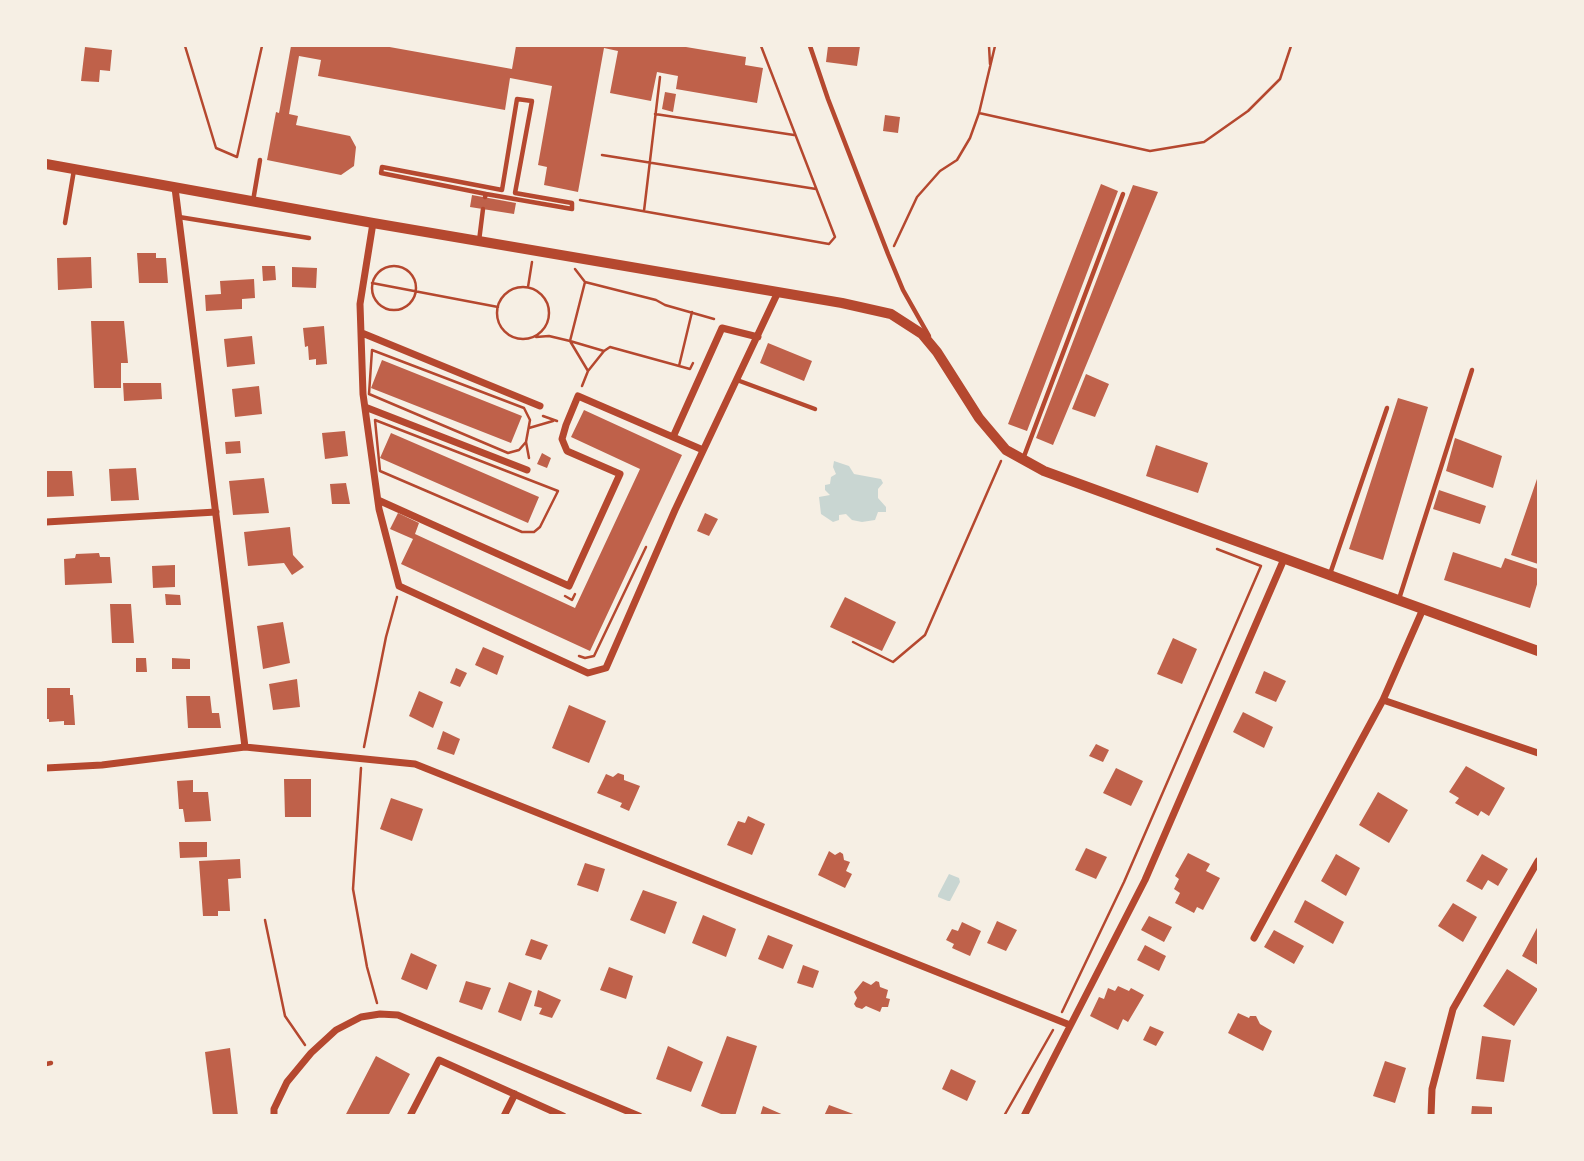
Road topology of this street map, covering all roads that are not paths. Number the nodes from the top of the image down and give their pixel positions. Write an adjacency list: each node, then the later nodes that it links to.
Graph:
1 (810, 46): 18 (lane)
2 (260, 160): 8 (lane)
3 (46, 164): 4 (street)
4 (74, 169): 5 (street); 11 (lane)
5 (174, 188): 8 (street); 10 (street)
6 (1124, 194): 27 (lane)
7 (486, 196): 7 (lane)
8 (253, 201): 12 (street)
9 (484, 209): 14 (lane)
10 (178, 217): 13 (lane); 30 (street)
11 (65, 223)
12 (373, 223): 14 (street); 16 (street)
13 (309, 238)
14 (479, 242): 15 (street)
15 (778, 292): 17 (street); 18 (street)
16 (362, 333): 21 (street); 22 (street)
17 (758, 337): 20 (street); 25 (street)
18 (937, 352): 27 (street)
19 (1472, 370): 34 (lane)
20 (737, 380): 24 (lane); 26 (street)
21 (540, 406)
22 (365, 407): 28 (street); 29 (street)
23 (1387, 408): 33 (lane)
24 (815, 410)
25 (673, 437): 26 (street); 29 (street)
26 (703, 450): 29 (street)
27 (1023, 460): 32 (street)
28 (527, 470)
29 (377, 500)
30 (216, 512): 31 (street); 38 (street)
31 (46, 522)
32 (1284, 559): 33 (street); 43 (street)
33 (1330, 575): 34 (street)
34 (1399, 600): 35 (street)
35 (1423, 609): 36 (street); 37 (street)
36 (1538, 651)
37 (1383, 700): 39 (street); 42 (street)
38 (245, 747): 40 (street); 43 (street)
39 (1538, 753)
40 (46, 768)
41 (1538, 861): 51 (street)
42 (1254, 938)
43 (1070, 1025): 50 (street)
44 (515, 1094): 46 (street); 47 (street); 48 (street)
45 (274, 1115): 49 (street)
46 (410, 1115)
47 (504, 1115)
48 (563, 1115)
49 (639, 1115)
50 (1024, 1115)
51 (1431, 1115)

